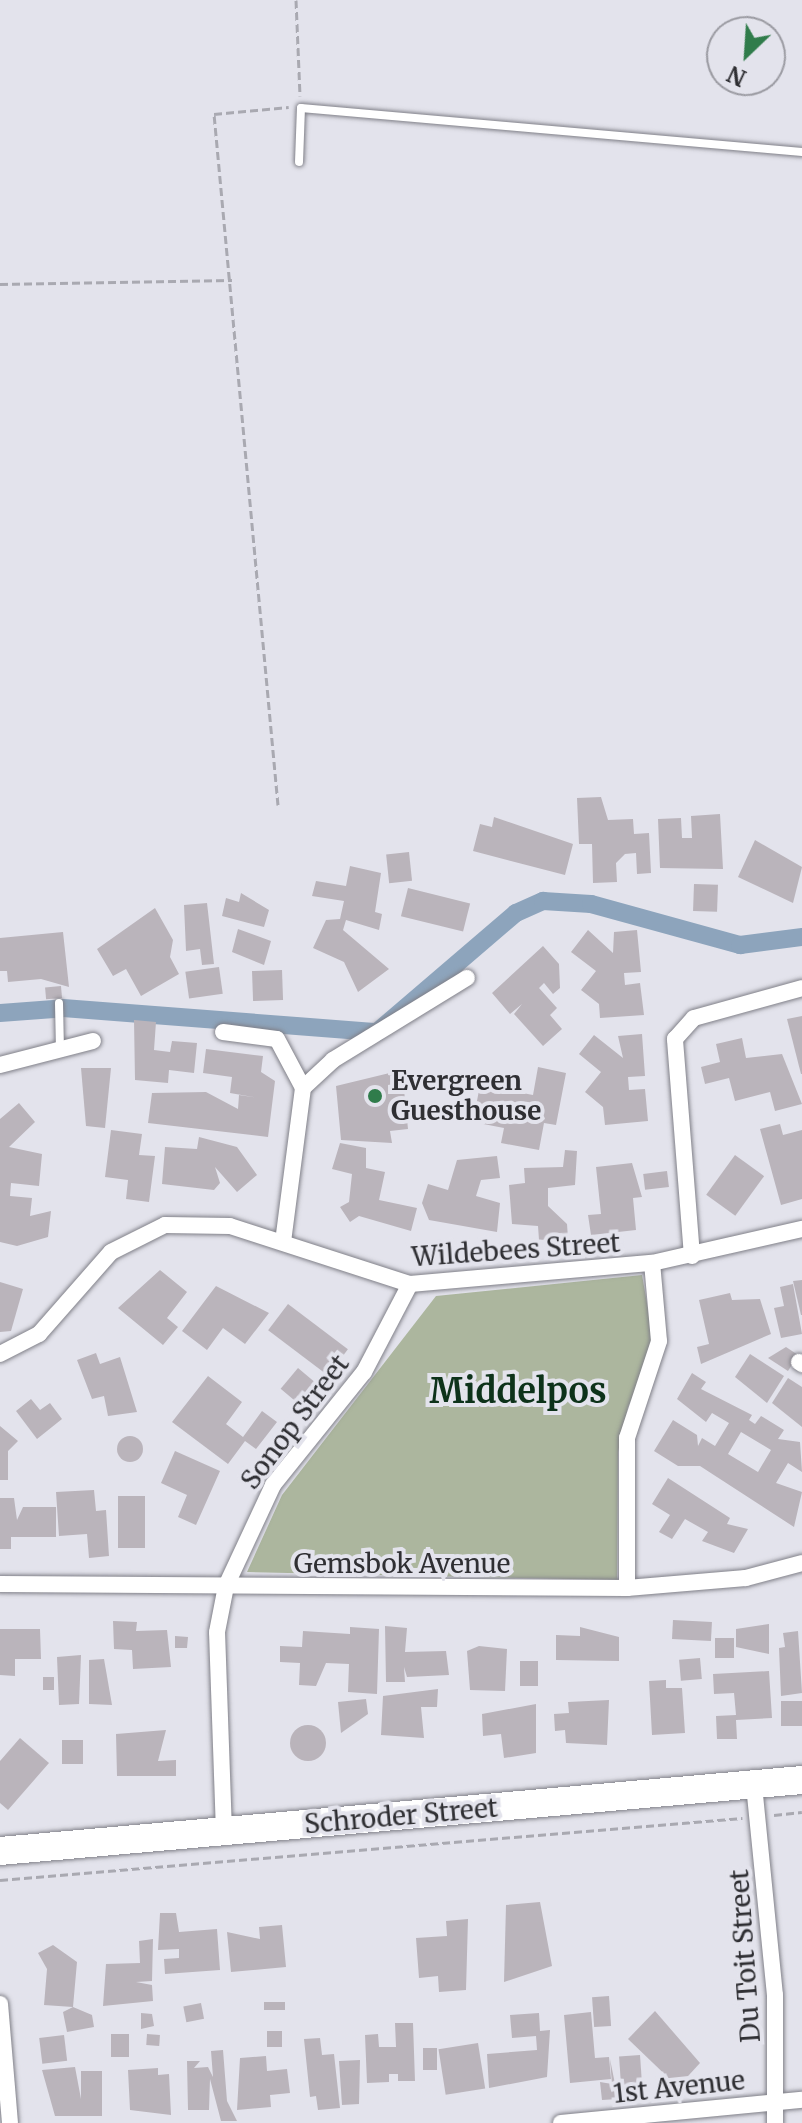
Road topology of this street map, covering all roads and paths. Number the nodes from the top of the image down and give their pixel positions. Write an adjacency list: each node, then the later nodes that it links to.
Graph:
1 (296, 0): 2 (path)
2 (301, 108): 3 (lane); 4 (lane); 5 (path)
3 (802, 152)
4 (299, 162)
5 (234, 280): 6 (path); 7 (path)
6 (0, 284)
7 (278, 805)
8 (467, 978): 15 (street)
9 (802, 988): 18 (street)
10 (59, 1003): 13 (lane)
11 (223, 1032): 15 (street)
12 (93, 1041): 13 (street)
13 (60, 1052): 14 (street)
14 (0, 1065)
15 (303, 1088): 17 (street)
16 (802, 1229): 18 (street, Wildebees Street)
17 (283, 1242): 20 (street, Wildebees Street); 21 (street, Wildebees Street)
18 (692, 1256): 19 (street, Wildebees Street)
19 (652, 1263): 20 (street, Wildebees Street); 25 (street)
20 (410, 1284): 24 (street, Sonop Street)
21 (0, 1354)
22 (802, 1563): 25 (street, Gemsbok Avenue)
23 (0, 1584): 24 (street, Gemsbok Avenue)
24 (226, 1586): 25 (street, Gemsbok Avenue); 30 (street, Sonop Street)
25 (627, 1588)
26 (802, 1780): 27 (highway, Schroder Street)
27 (754, 1785): 29 (street, Du Toit Street); 30 (highway, Schroder Street)
28 (802, 1812): 29 (path)
29 (757, 1817): 32 (path); 35 (street, Du Toit Street)
30 (224, 1832): 31 (highway, Schroder Street)
31 (0, 1851)
32 (0, 1880)
33 (0, 2004): 36 (street)
34 (802, 2100): 35 (street, 1st Avenue)
35 (778, 2102): 37 (street, 1st Avenue); 38 (street, Du Toit Street)
36 (10, 2123)
37 (561, 2123)
38 (775, 2123)

